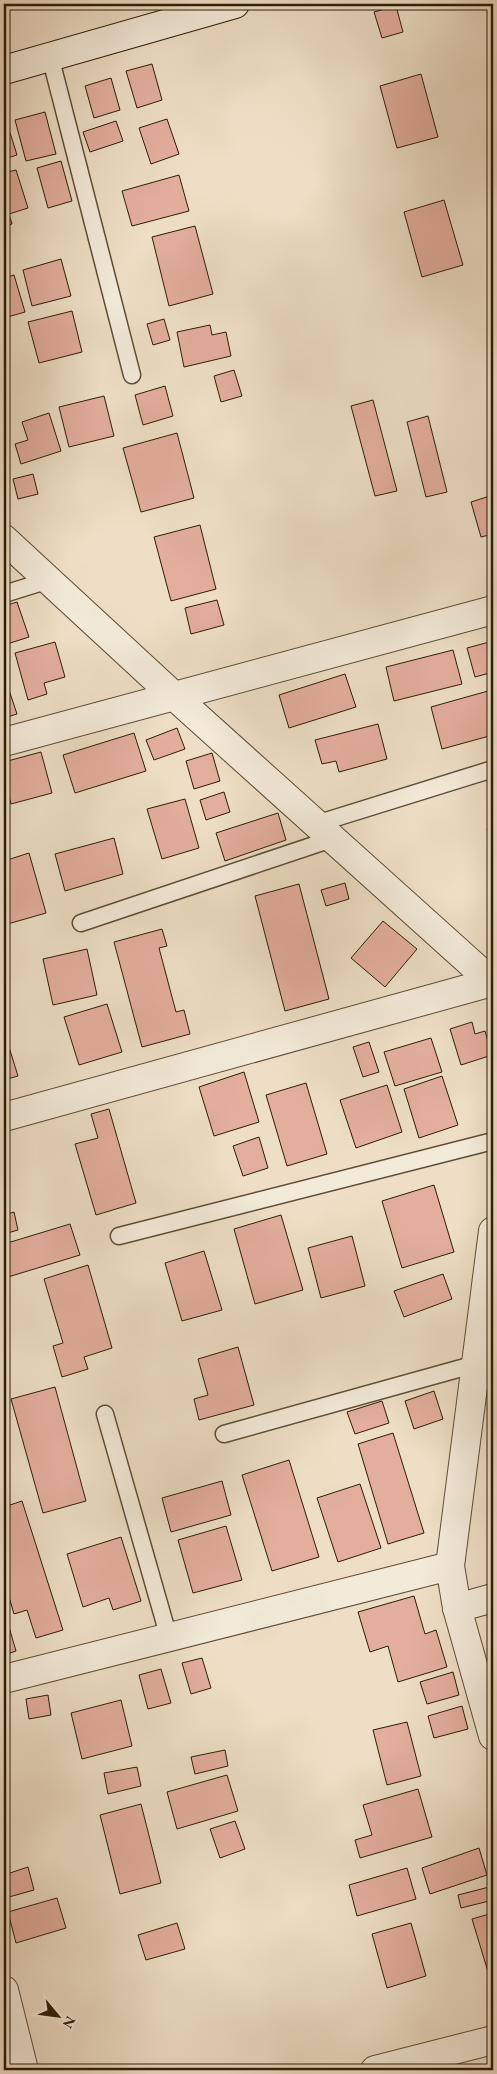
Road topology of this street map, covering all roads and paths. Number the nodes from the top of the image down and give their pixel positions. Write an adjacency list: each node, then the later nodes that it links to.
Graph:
1 (235, 4): 2 (street)
2 (50, 56): 3 (street); 4 (lane)
3 (4, 70)
4 (132, 375)
5 (4, 539): 6 (street)
6 (49, 580): 7 (lane); 9 (street)
7 (4, 594)
8 (493, 610): 9 (street)
9 (174, 696): 10 (street); 12 (street)
10 (4, 742)
11 (493, 769): 12 (lane)
12 (324, 832): 13 (lane); 14 (street)
13 (81, 923)
14 (493, 983): 15 (street)
15 (4, 1117)
16 (493, 1141): 18 (lane)
17 (493, 1231): 19 (street)
18 (119, 1236)
19 (476, 1364): 21 (lane); 22 (street)
20 (105, 1414): 25 (lane)
21 (224, 1434)
22 (450, 1566): 24 (street); 25 (street)
23 (493, 1598): 24 (street)
24 (457, 1608): 27 (street)
25 (169, 1638): 26 (street)
26 (4, 1679)
27 (493, 1736)
28 (4, 1990): 30 (street)
29 (493, 2040): 31 (street)
30 (24, 2070)
31 (375, 2070)

